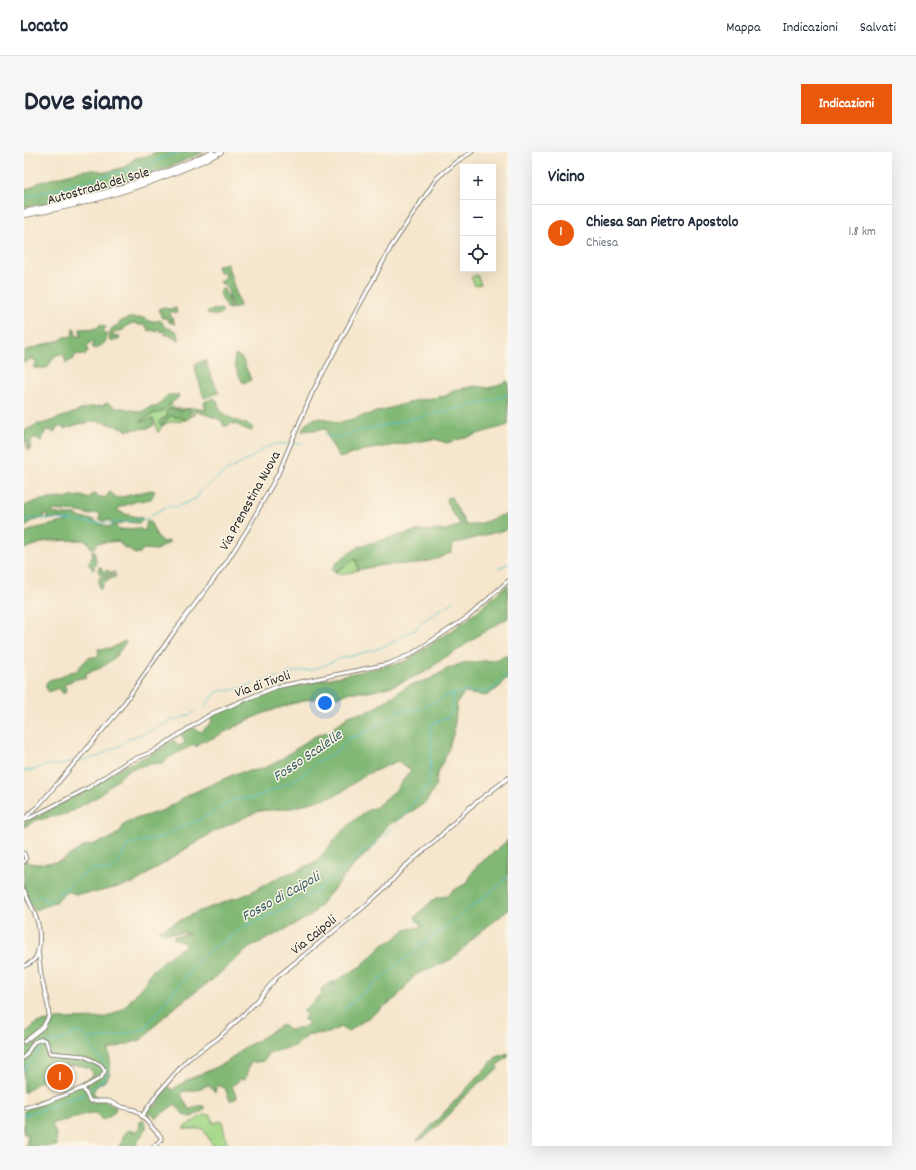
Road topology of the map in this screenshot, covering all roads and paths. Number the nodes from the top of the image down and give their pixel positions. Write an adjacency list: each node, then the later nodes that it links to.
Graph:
1 (212, 152): 4 (highway, Autostrada del Sole)
2 (221, 152): 5 (highway, Autostrada del Sole)
3 (472, 152): 8 (main road, Via Prenestina Nuova)
4 (24, 212)
5 (24, 215)
6 (508, 581): 8 (main road, Via di Tivoli)
7 (508, 778): 21 (main road, Via Caipoli)
8 (24, 820)
9 (24, 853): 10 (main road)
10 (24, 862)
11 (24, 890): 12 (main road)
12 (38, 957): 13 (main road); 14 (main road); 16 (main road)
13 (33, 961): 14 (main road); 15 (main road)
14 (38, 962): 16 (main road)
15 (24, 966)
16 (40, 969): 17 (main road)
17 (24, 1042)
18 (24, 1058): 19 (main road)
19 (84, 1089): 20 (main road); 21 (main road)
20 (24, 1108)
21 (142, 1116): 22 (main road)
22 (154, 1146)

